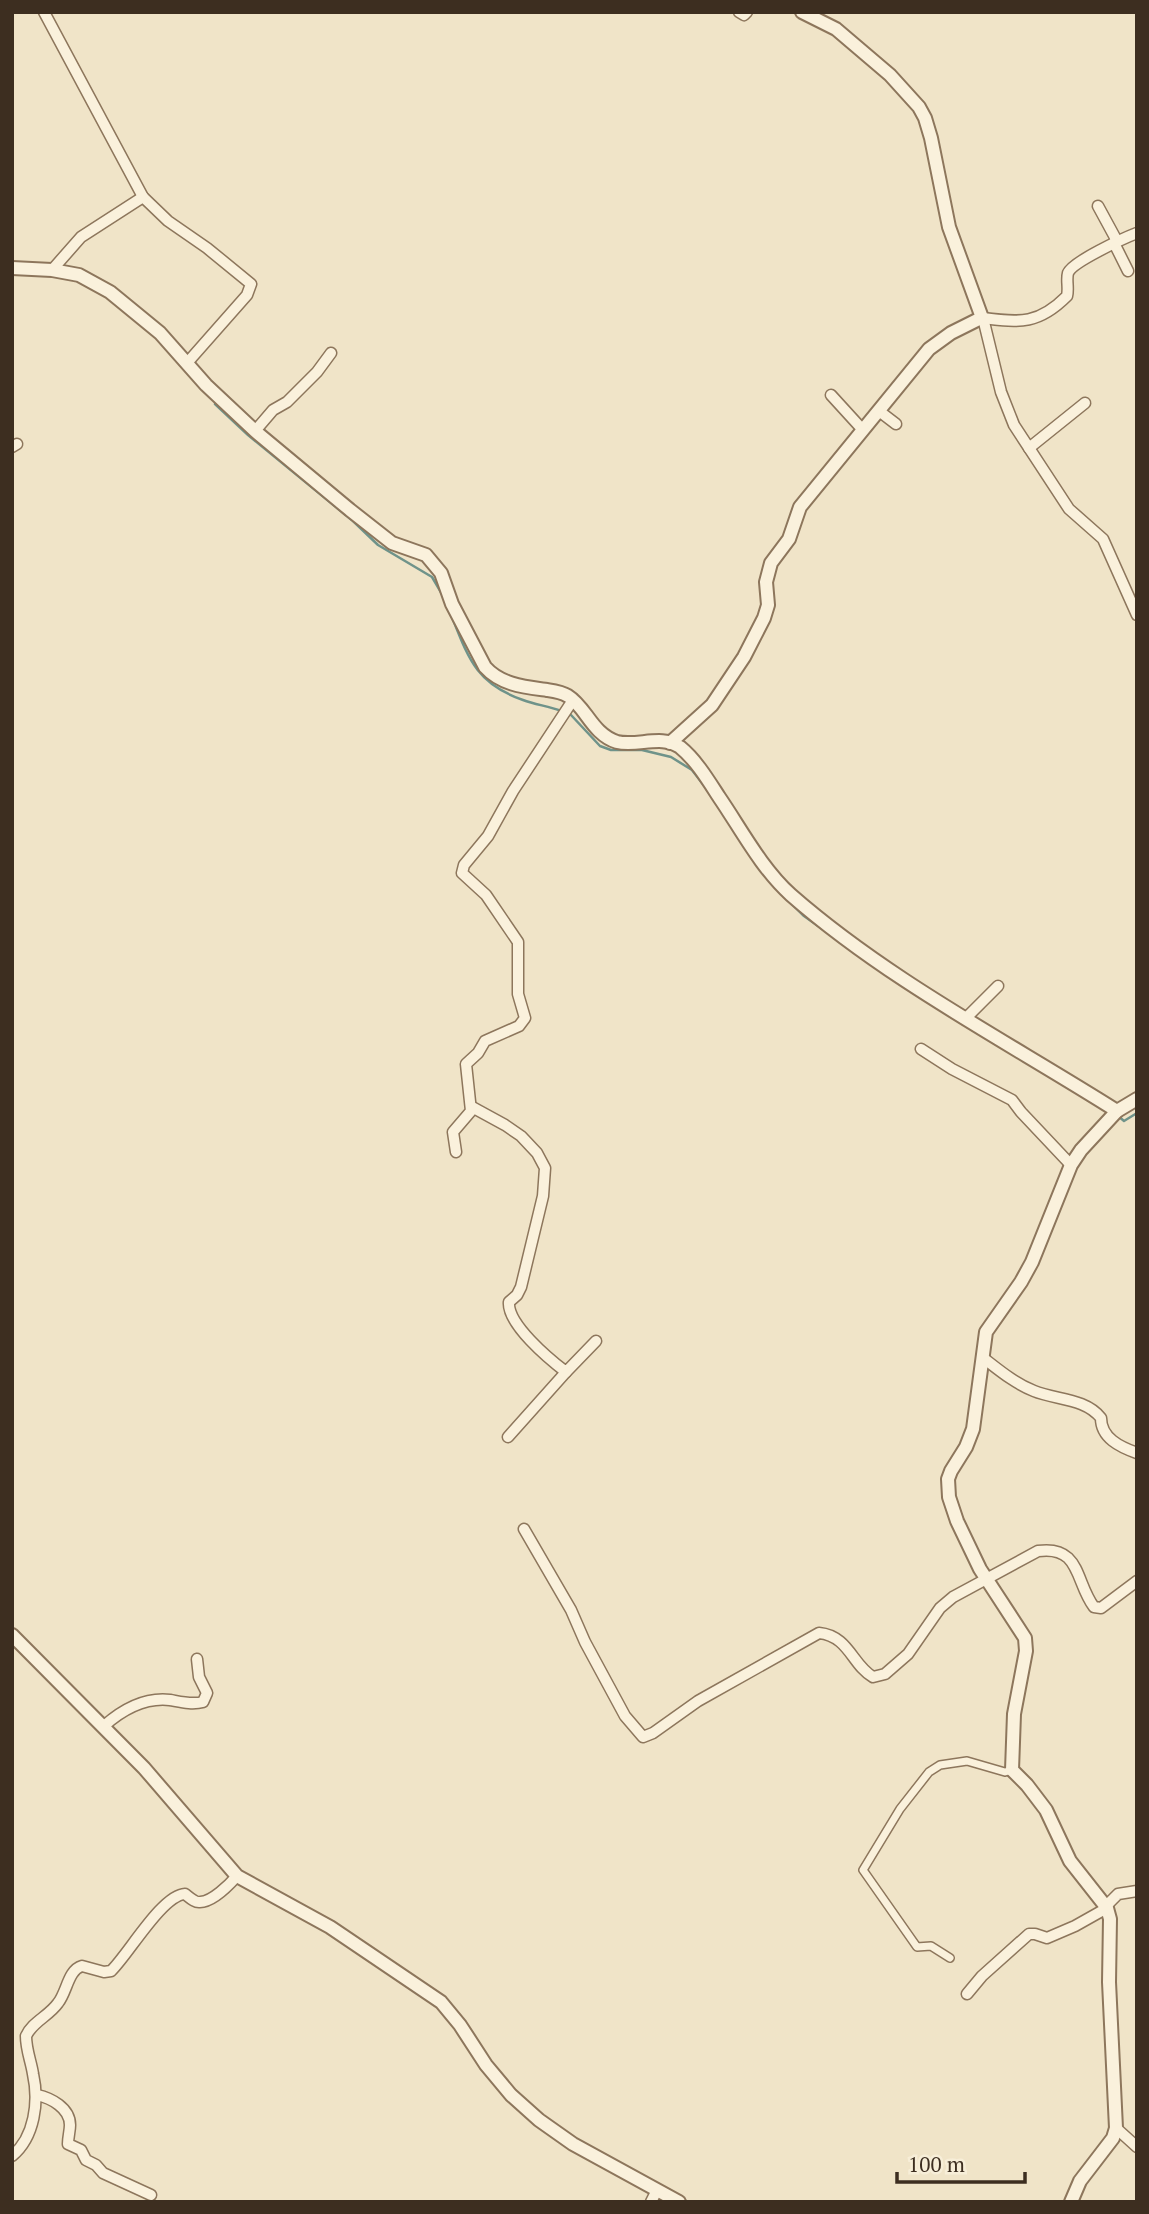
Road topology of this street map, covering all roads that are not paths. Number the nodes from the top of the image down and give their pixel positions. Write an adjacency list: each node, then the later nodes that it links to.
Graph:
1 (44, 12): 5 (street)
2 (739, 12): 3 (street)
3 (747, 12)
4 (802, 12): 12 (street)
5 (143, 197): 10 (street); 14 (street)
6 (1098, 206): 8 (street)
7 (1137, 233): 8 (street)
8 (1116, 242): 11 (street); 12 (street)
9 (12, 268): 10 (street)
10 (52, 270): 14 (street)
11 (1128, 271)
12 (982, 318): 17 (street); 21 (street)
13 (331, 353): 20 (street)
14 (187, 363): 20 (street)
15 (831, 395): 19 (street)
16 (1085, 403): 21 (street)
17 (879, 411): 18 (street); 19 (street)
18 (896, 424)
19 (862, 429): 24 (street)
20 (255, 432): 23 (street)
21 (1030, 448): 22 (street)
22 (1137, 615)
23 (572, 703): 24 (street); 29 (street)
24 (670, 743): 26 (street)
25 (998, 986): 26 (street)
26 (966, 1018): 30 (street)
27 (921, 1049): 32 (street)
28 (1137, 1099): 30 (street)
29 (472, 1107): 31 (street); 35 (street)
30 (1114, 1113): 32 (street)
31 (456, 1152)
32 (1071, 1165): 34 (street)
33 (596, 1341): 35 (street)
34 (982, 1356): 37 (street); 39 (street)
35 (566, 1372): 36 (street)
36 (508, 1437)
37 (1137, 1453)
38 (524, 1529): 39 (street)
39 (987, 1580): 40 (street); 44 (street)
40 (1137, 1581)
41 (12, 1635): 43 (street)
42 (197, 1659): 43 (street)
43 (104, 1726): 45 (street)
44 (1012, 1770): 47 (street); 48 (street)
45 (237, 1877): 50 (street); 55 (street)
46 (1137, 1891): 47 (street)
47 (1107, 1907): 49 (street); 51 (street)
48 (950, 1958)
49 (967, 1994)
50 (37, 2095): 53 (street); 54 (street)
51 (1116, 2128): 52 (street); 57 (street)
52 (1137, 2147)
53 (12, 2155)
54 (151, 2196)
55 (654, 2196): 56 (street)
56 (679, 2202)
57 (1071, 2202)

